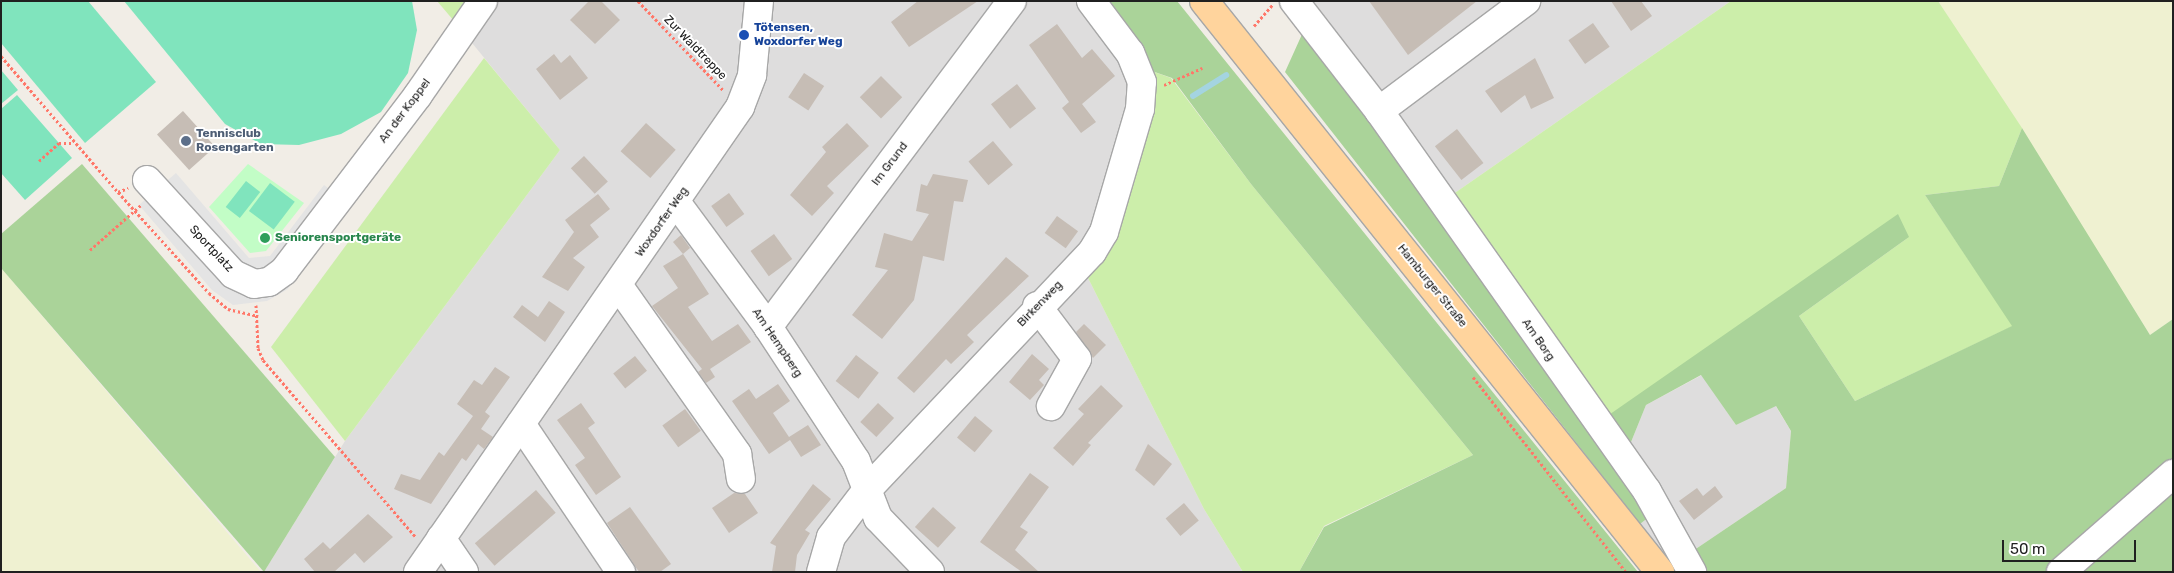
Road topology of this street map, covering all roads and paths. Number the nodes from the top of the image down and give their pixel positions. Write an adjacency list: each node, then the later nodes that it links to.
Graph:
1 (483, 1): 23 (street, An der Koppel)
2 (638, 1): 14 (path, Zur Waldtreppe)
3 (759, 1): 14 (street, Woxdorfer Weg)
4 (1012, 1): 27 (street, Im Grund)
5 (1091, 1): 13 (street, Birkenweg)
6 (1204, 1): 38 (main road, Hamburger Straße)
7 (1275, 1): 10 (path)
8 (1294, 1): 15 (street, Am Borg)
9 (1526, 1): 15 (street)
10 (1254, 26)
11 (1, 56): 16 (path)
12 (1202, 68): 13 (path)
13 (1142, 95): 25 (street, Birkenweg)
14 (740, 107): 20 (street, Woxdorfer Weg)
15 (1379, 111): 39 (street, Am Borg)
16 (73, 143): 17 (path); 19 (path)
17 (39, 161)
18 (152, 185): 19 (path); 21 (path); 23 (street, Sportplatz)
19 (118, 192): 21 (path)
20 (676, 202): 24 (street, Woxdorfer Weg); 27 (street, Am Hempberg)
21 (135, 211): 22 (path); 26 (path)
22 (90, 250)
23 (254, 284): 26 (path)
24 (618, 285): 29 (street, Woxdorfer Weg); 31 (street)
25 (1037, 306): 28 (street); 32 (street, Birkenweg)
26 (258, 316): 33 (path)
27 (768, 327): 32 (street, Am Hempberg)
28 (1051, 406)
29 (521, 424): 33 (street, Woxdorfer Weg); 35 (street)
30 (2173, 474): 40 (street)
31 (741, 479)
32 (866, 491): 36 (street, Birkenweg); 37 (street, Am Hempberg)
33 (430, 554): 34 (street)
34 (464, 572)
35 (621, 572)
36 (821, 572)
37 (930, 572)
38 (1660, 572)
39 (1692, 572)
40 (2061, 572)

